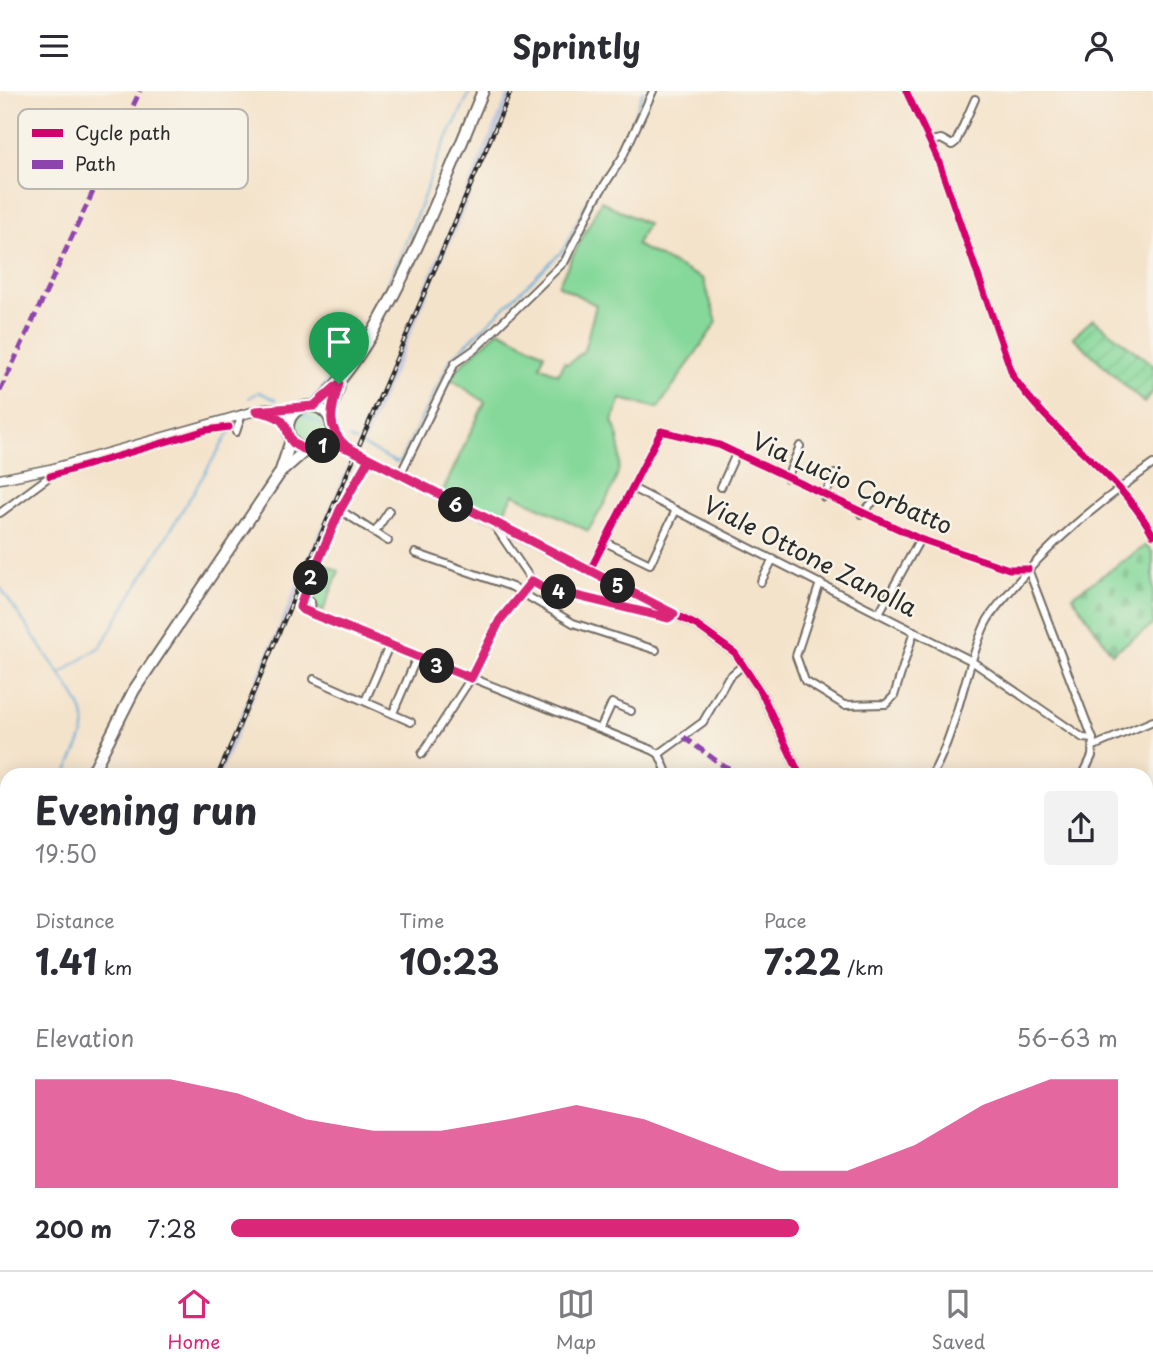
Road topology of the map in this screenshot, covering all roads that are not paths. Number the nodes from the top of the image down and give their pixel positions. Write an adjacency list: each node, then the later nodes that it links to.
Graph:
1 (483, 91): 6 (main road)
2 (653, 91): 26 (street)
3 (906, 91): 5 (street)
4 (975, 99): 5 (street)
5 (930, 141): 31 (street)
6 (339, 384): 7 (main road); 11 (main road)
7 (314, 406): 8 (main road); 11 (main road)
8 (299, 409): 9 (street); 12 (main road)
9 (256, 411): 10 (street); 12 (street)
10 (242, 414): 13 (street); 23 (street)
11 (329, 416): 14 (main road)
12 (288, 425): 15 (main road)
13 (236, 432)
14 (332, 432): 16 (main road); 18 (street)
15 (291, 440): 19 (main road); 24 (main road)
16 (323, 446): 18 (street); 19 (main road)
17 (800, 446): 27 (street)
18 (347, 447): 21 (street)
19 (306, 450): 24 (main road)
20 (736, 454): 27 (street, Via Lucio Corbatto); 29 (street); 30 (street, Via Lucio Corbatto)
21 (369, 459): 26 (street); 34 (street)
22 (1153, 464): 31 (street)
23 (50, 469): 28 (street); 37 (street)
24 (279, 473): 74 (main road)
25 (835, 474): 32 (street)
26 (400, 475): 39 (street)
27 (787, 478): 32 (street, Via Lucio Corbatto)
28 (0, 479)
29 (721, 487)
30 (632, 488): 35 (street, Viale Ottone Zanolla); 44 (street)
31 (1118, 490): 41 (street); 48 (street)
32 (824, 496): 38 (street, Via Lucio Corbatto)
33 (875, 501): 38 (street)
34 (340, 510): 40 (street); 58 (street)
35 (676, 510): 44 (street); 46 (street, Viale Ottone Zanolla)
36 (389, 512): 40 (street)
37 (0, 513)
38 (861, 514): 42 (street, Via Lucio Corbatto)
39 (494, 525): 49 (street); 50 (street)
40 (375, 532): 43 (street)
41 (1153, 535)
42 (920, 539): 47 (street, Via Lucio Corbatto); 55 (street)
43 (388, 541)
44 (605, 541): 49 (street)
45 (415, 553): 54 (street)
46 (773, 559): 52 (street); 53 (street, Viale Ottone Zanolla)
47 (1009, 569): 48 (street, Via Lucio Corbatto); 51 (street)
48 (1028, 569): 51 (street); 71 (street)
49 (589, 572): 56 (street)
50 (532, 581): 54 (street); 56 (street)
51 (1018, 581): 61 (street)
52 (761, 582)
53 (820, 583): 55 (street, Viale Ottone Zanolla); 57 (street)
54 (520, 594): 59 (street); 63 (street)
55 (879, 613): 57 (street, Viale Ottone Zanolla)
56 (674, 614): 62 (street)
57 (914, 631): 61 (street, Viale Ottone Zanolla)
58 (389, 646): 60 (street); 65 (street)
59 (656, 650)
60 (417, 657): 63 (street); 67 (street)
61 (970, 660): 71 (street, Viale Ottone Zanolla); 77 (street)
62 (743, 664): 73 (street); 76 (street)
63 (471, 678): 70 (street); 72 (street)
64 (314, 679): 65 (street)
65 (365, 701): 67 (street)
66 (631, 711): 70 (street)
67 (393, 713): 69 (street)
68 (1153, 721): 71 (street)
69 (411, 722)
70 (600, 729): 73 (street)
71 (1093, 742): 78 (street)
72 (422, 754)
73 (659, 754): 75 (street)
74 (95, 768)
75 (665, 768)
76 (797, 768)
77 (936, 768)
78 (1085, 768)

